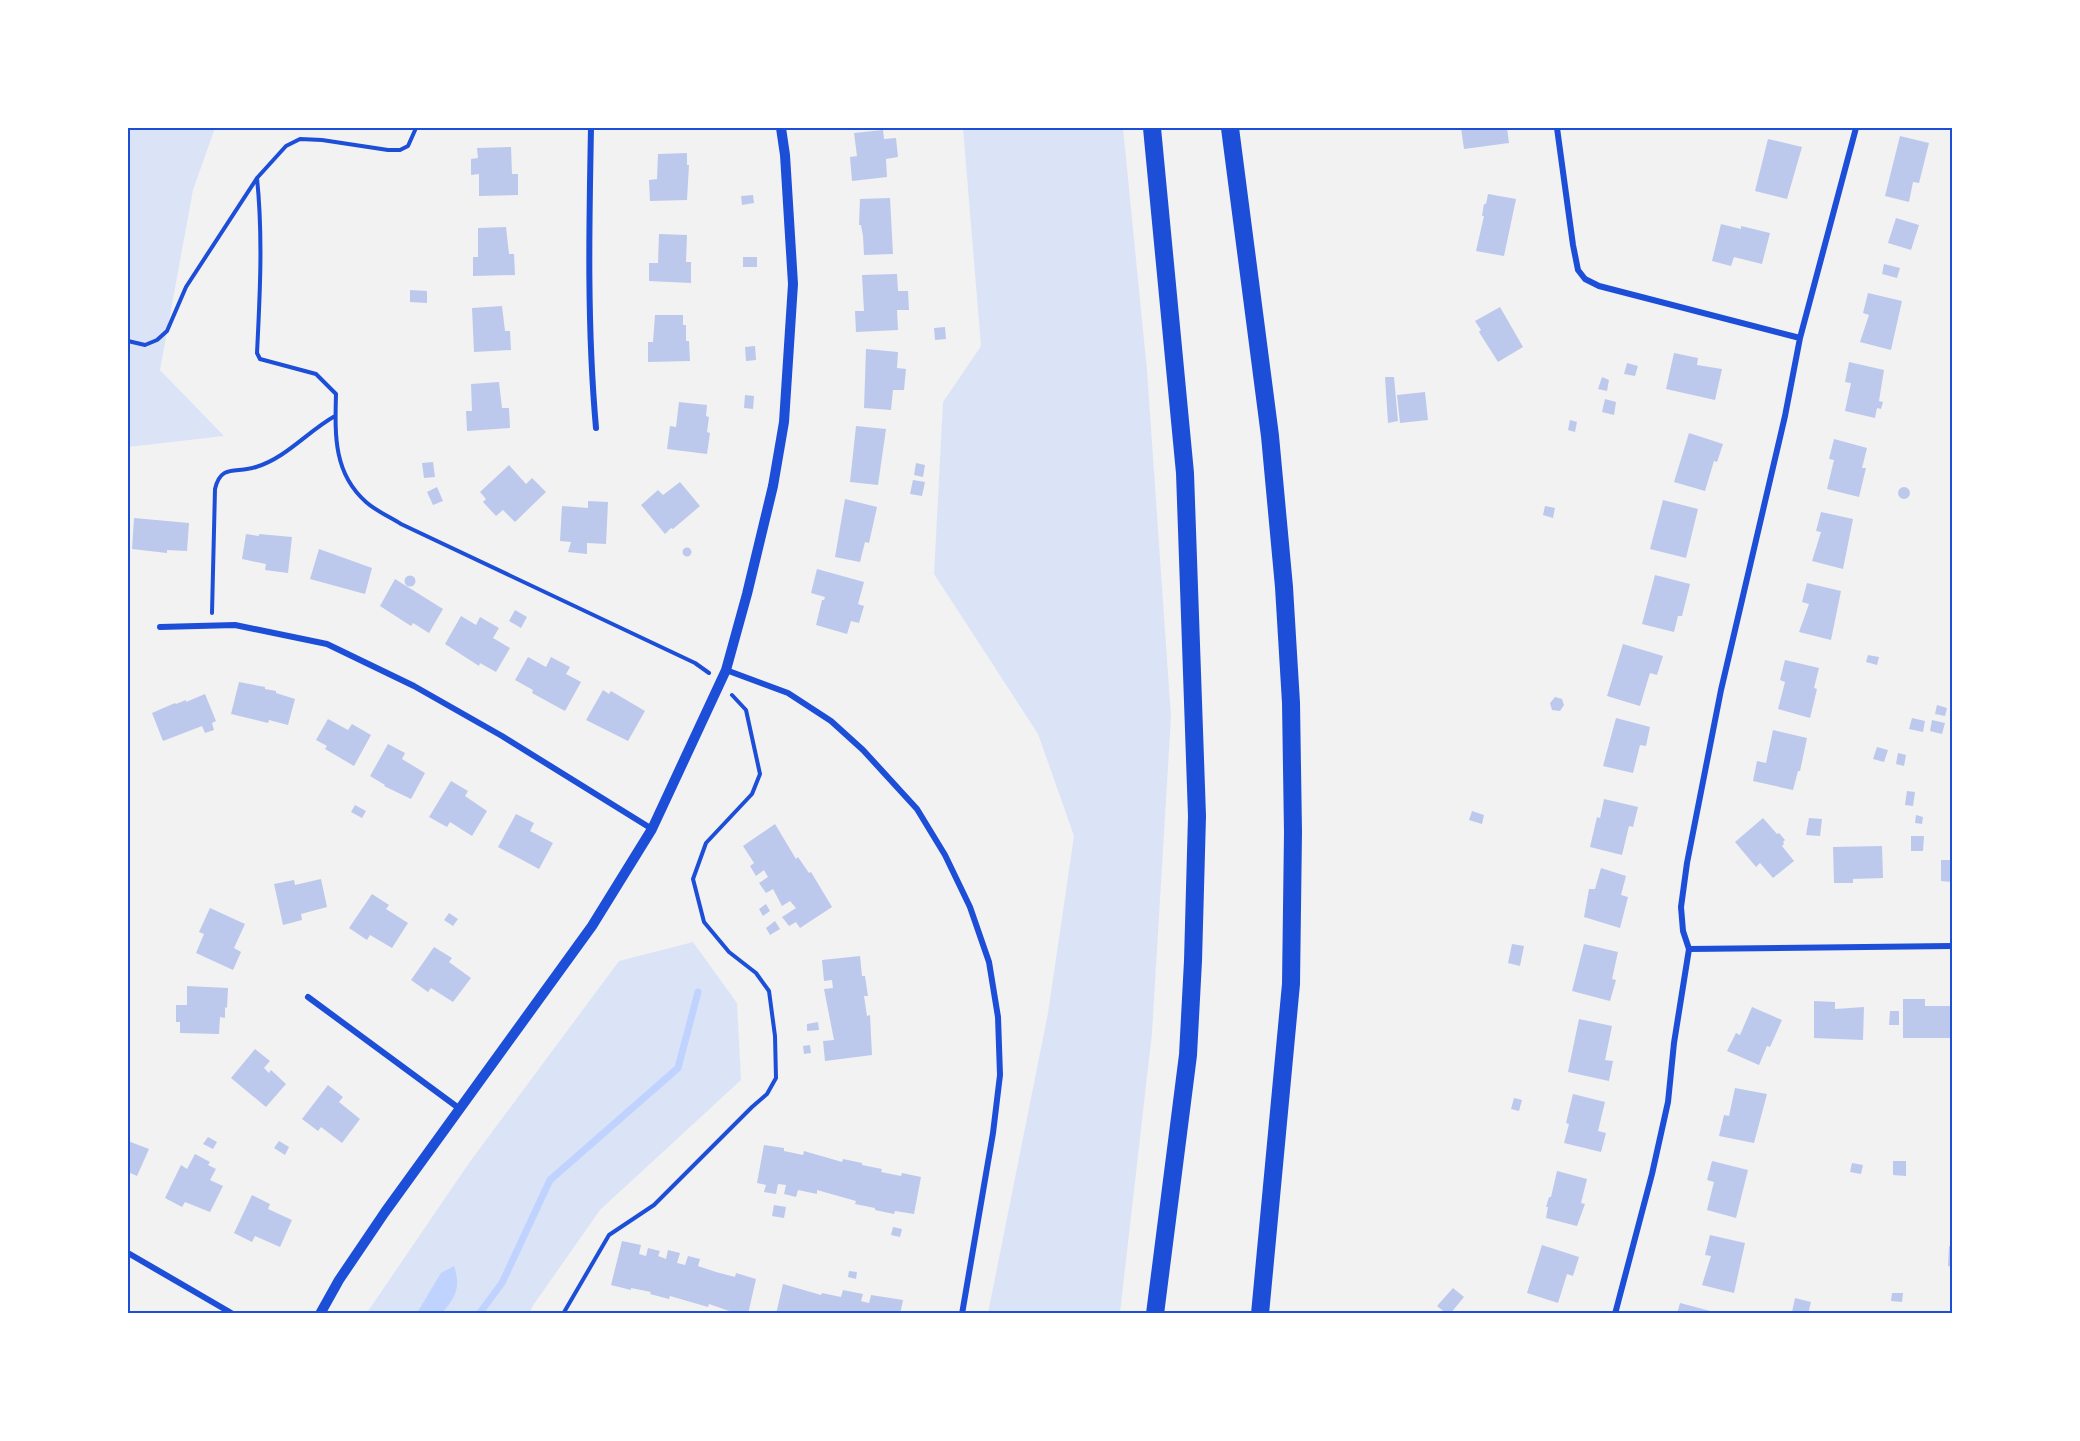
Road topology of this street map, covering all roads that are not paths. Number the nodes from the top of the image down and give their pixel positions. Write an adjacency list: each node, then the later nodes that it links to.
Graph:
1 (591, 128): 8 (street)
2 (781, 128): 10 (street)
3 (1152, 128): 20 (highway)
4 (1230, 128): 21 (highway)
5 (1557, 128): 7 (street)
6 (1856, 128): 7 (street)
7 (1800, 338): 13 (street)
8 (596, 428)
9 (160, 627): 11 (street)
10 (726, 670): 11 (street); 19 (street)
11 (652, 829): 15 (street)
12 (1953, 946): 13 (street)
13 (1689, 949): 22 (street)
14 (308, 997): 15 (street)
15 (460, 1108): 18 (street)
16 (128, 1253): 17 (street)
17 (233, 1314)
18 (320, 1314)
19 (962, 1314)
20 (1155, 1314)
21 (1260, 1314)
22 (1615, 1314)

